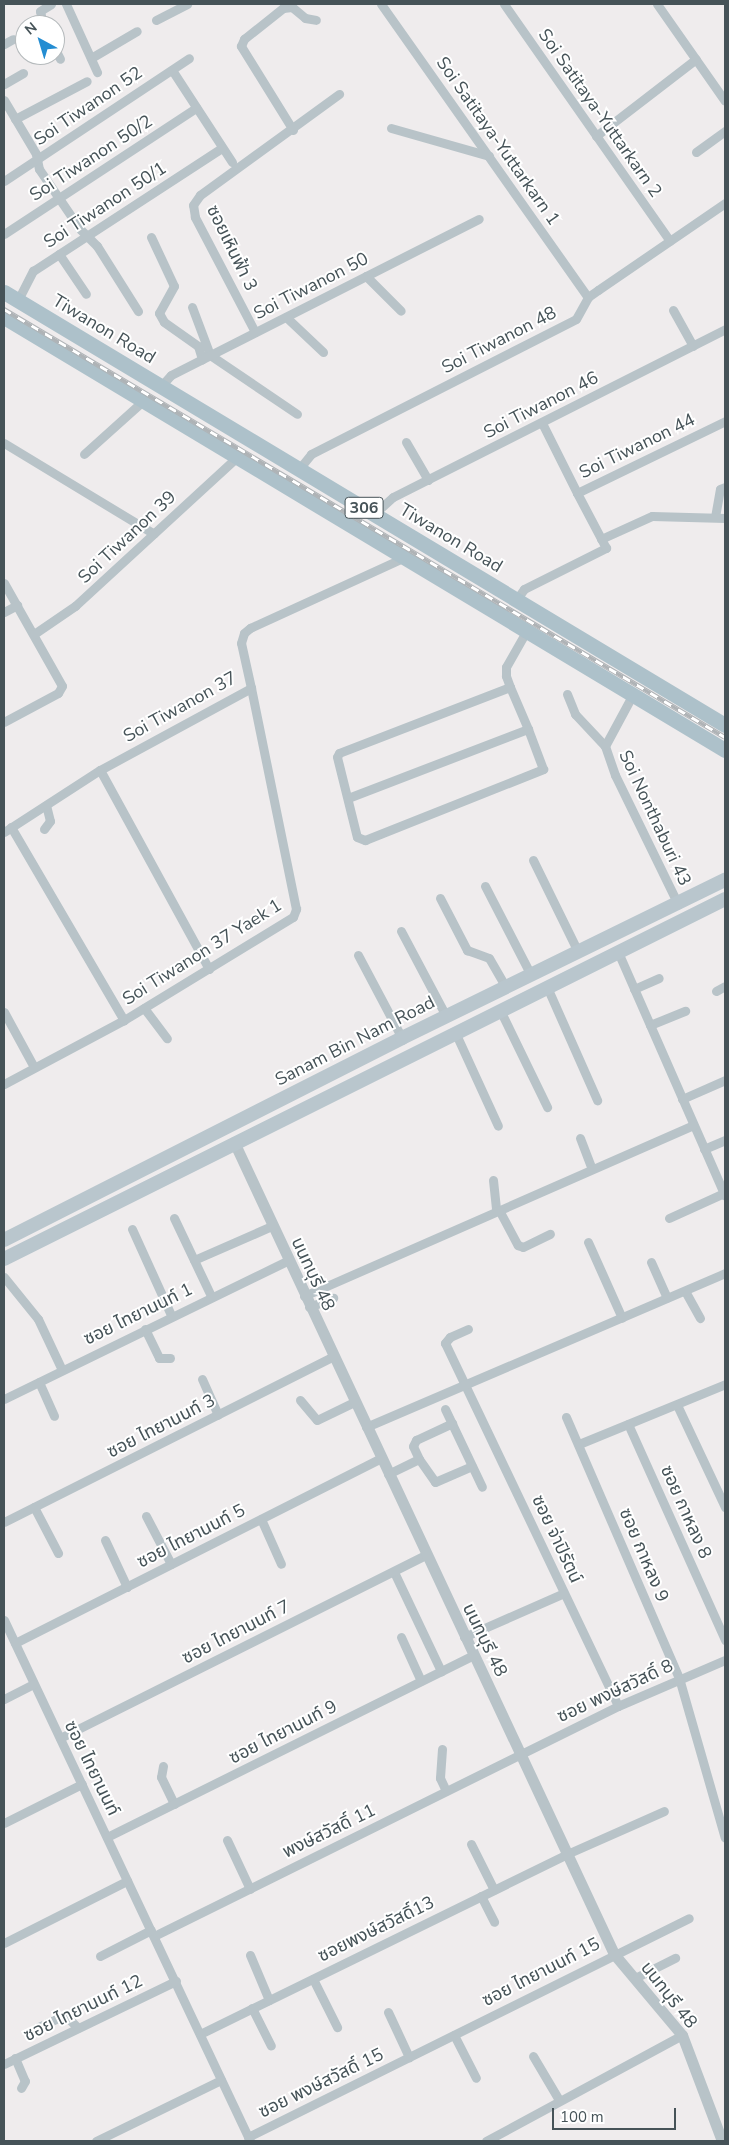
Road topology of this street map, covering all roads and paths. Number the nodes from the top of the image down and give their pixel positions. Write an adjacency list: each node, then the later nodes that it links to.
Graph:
1 (52, 4): 7 (street)
2 (67, 4): 13 (street)
3 (380, 4): 32 (street, Soi Satitaya-Yuttarkarn 1)
4 (504, 4): 29 (street, Soi Satitaya-Yuttarkarn 2)
5 (657, 4): 15 (street)
6 (184, 5): 8 (street)
7 (41, 15)
8 (156, 20)
9 (316, 20): 27 (street)
10 (137, 31): 13 (street)
11 (13, 39): 12 (street)
12 (4, 44)
13 (91, 58): 17 (street)
14 (189, 58): 16 (street, Soi Tiwanon 52)
15 (696, 59): 23 (street); 29 (street)
16 (172, 70): 24 (street); 33 (street, Soi Tiwanon 52)
17 (97, 72)
18 (23, 73): 20 (street)
19 (87, 81): 25 (street)
20 (4, 84)
21 (339, 94): 27 (street)
22 (4, 100): 25 (street)
23 (725, 101)
24 (196, 108): 30 (street); 36 (street, Soi Tiwanon 50/2)
25 (15, 119): 33 (street)
26 (391, 128): 32 (street)
27 (293, 130): 56 (street, ซอยเหินฟ้า 3)
28 (725, 131): 31 (street)
29 (596, 136): 42 (street, Soi Satitaya-Yuttarkarn 2)
30 (222, 148): 34 (street); 40 (street, Soi Tiwanon 50/1)
31 (696, 152)
32 (489, 156): 47 (street, Soi Satitaya-Yuttarkarn 1)
33 (36, 160): 35 (street, Soi Tiwanon 52); 36 (street)
34 (232, 162)
35 (4, 181)
36 (60, 199): 39 (street, Soi Tiwanon 50/2); 40 (street)
37 (725, 203): 42 (street, Soi Tiwanon 48)
38 (479, 220): 44 (street, Soi Tiwanon 50)
39 (4, 234)
40 (89, 237): 43 (street, Soi Tiwanon 50/1); 51 (street)
41 (151, 237): 59 (street)
42 (670, 241): 47 (street, Soi Tiwanon 48)
43 (59, 254): 46 (street); 48 (street, Soi Tiwanon 50/1)
44 (366, 276): 52 (street); 53 (street, Soi Tiwanon 50)
45 (4, 292): 48 (main road, Tiwanon Road / 306)
46 (86, 294)
47 (588, 298): 69 (street, Soi Tiwanon 48)
48 (18, 300): 60 (main road, Tiwanon Road / 306)
49 (192, 307): 59 (street)
50 (673, 310): 57 (street)
51 (138, 311)
52 (401, 311)
53 (286, 317): 56 (street, Soi Tiwanon 50); 58 (street)
54 (6, 323): 61 (main road, 306)
55 (725, 330): 57 (street, Soi Tiwanon 46)
56 (255, 332): 59 (street, Soi Tiwanon 50)
57 (693, 346): 64 (street, Soi Tiwanon 46)
58 (323, 352)
59 (206, 357): 60 (street, Soi Tiwanon 50); 62 (street)
60 (162, 385): 69 (main road, Tiwanon Road / 306)
61 (144, 400): 67 (street); 68 (main road, 306)
62 (297, 414)
63 (725, 421): 72 (street, Soi Tiwanon 44)
64 (542, 423): 70 (street, Soi Tiwanon 46); 72 (street)
65 (406, 442): 70 (street)
66 (4, 443): 77 (street)
67 (84, 454)
68 (237, 457): 77 (street, Soi Tiwanon 39); 79 (main road, 306)
69 (300, 469): 73 (main road, Tiwanon Road / 306)
70 (428, 480): 73 (street, Soi Tiwanon 46)
71 (725, 487): 74 (street)
72 (577, 493): 78 (street, Soi Tiwanon 44)
73 (374, 514): 76 (main road, Tiwanon Road / 306)
74 (715, 518): 75 (street); 78 (street)
75 (725, 518)
76 (399, 530): 79 (main road); 82 (main road, Tiwanon Road / 306)
77 (154, 534): 86 (street, Soi Tiwanon 39)
78 (601, 538): 82 (street)
79 (388, 547): 80 (main road, 306)
80 (405, 557): 85 (main road, 306); 88 (street, Soi Tiwanon 37)
81 (4, 583): 83 (street)
82 (517, 599): 92 (main road, Tiwanon Road / 306)
83 (17, 605): 84 (street); 86 (street)
84 (4, 612)
85 (527, 630): 87 (street); 90 (main road, 306)
86 (34, 634): 91 (street)
87 (510, 686): 93 (street); 97 (street)
88 (251, 688): 96 (street, Soi Tiwanon 37); 111 (street, Soi Tiwanon 37 Yaek 1)
89 (567, 694): 94 (street)
90 (633, 694): 94 (street); 95 (main road, 306)
91 (4, 722)
92 (725, 725)
93 (528, 729): 97 (street); 97 (street)
94 (605, 746): 106 (street, Soi Nonthaburi 43)
95 (725, 750)
96 (100, 770): 98 (street, Soi Tiwanon 37); 111 (street)
97 (348, 798)
98 (46, 805): 99 (street); 100 (street, Soi Tiwanon 37)
99 (44, 829)
100 (7, 830): 124 (street)
101 (533, 860): 108 (street)
102 (725, 880): 106 (main road, Sanam Bin Nam Road)
103 (485, 886): 112 (street)
104 (440, 898): 115 (street)
105 (725, 899): 109 (main road, Sanam Bin Nam Road)
106 (678, 904): 108 (main road, Sanam Bin Nam Road)
107 (402, 931): 123 (street)
108 (578, 952): 112 (main road, Sanam Bin Nam Road)
109 (618, 952): 116 (main road, Sanam Bin Nam Road); 117 (street)
110 (358, 955): 128 (street)
111 (209, 969): 119 (street, Soi Tiwanon 37 Yaek 1)
112 (531, 975): 115 (main road, Sanam Bin Nam Road)
113 (659, 978): 117 (street)
114 (725, 986): 118 (street)
115 (506, 987): 123 (main road, Sanam Bin Nam Road)
116 (547, 987): 120 (main road, Sanam Bin Nam Road); 133 (street)
117 (634, 989): 125 (street)
118 (716, 991)
119 (144, 1008): 124 (street, Soi Tiwanon 37 Yaek 1); 127 (street)
120 (500, 1010): 126 (main road, Sanam Bin Nam Road); 134 (street)
121 (685, 1010): 125 (street)
122 (4, 1012): 129 (street)
123 (446, 1016): 128 (main road, Sanam Bin Nam Road)
124 (124, 1020): 129 (street, Soi Tiwanon 37 Yaek 1)
125 (650, 1025): 132 (street)
126 (455, 1032): 136 (street); 140 (main road, Sanam Bin Nam Road)
127 (167, 1038)
128 (402, 1038): 137 (main road, Sanam Bin Nam Road)
129 (34, 1067): 131 (street, Soi Tiwanon 37 Yaek 1)
130 (725, 1080): 132 (street)
131 (4, 1084)
132 (682, 1098): 135 (street)
133 (597, 1100)
134 (547, 1107)
135 (693, 1125): 141 (street); 142 (street)
136 (498, 1126)
137 (227, 1127): 140 (main road); 151 (main road, Sanam Bin Nam Road)
138 (580, 1138): 142 (street)
139 (725, 1140): 141 (street)
140 (234, 1142): 148 (street, นนทบุรี 48); 153 (main road, Sanam Bin Nam Road)
141 (704, 1149): 144 (street)
142 (592, 1169): 145 (street)
143 (493, 1180): 145 (street)
144 (724, 1194): 147 (street)
145 (498, 1210): 150 (street); 163 (street)
146 (174, 1218): 154 (street)
147 (669, 1218)
148 (272, 1226): 154 (street); 155 (street, นนทบุรี 48)
149 (132, 1229): 164 (street)
150 (550, 1234)
151 (4, 1240)
152 (588, 1242): 165 (street)
153 (4, 1259)
154 (194, 1260): 160 (street)
155 (287, 1261): 160 (street, ซอย ไทยานนท์ 1); 163 (street, นนทบุรี 48)
156 (651, 1262): 162 (street)
157 (725, 1274): 159 (street)
158 (4, 1277): 171 (street)
159 (684, 1291): 162 (street); 166 (street)
160 (211, 1296): 164 (street, ซอย ไทยานนท์ 1)
161 (333, 1298): 163 (street)
162 (668, 1298): 165 (street)
163 (306, 1301): 169 (street, นนทบุรี 48)
164 (171, 1315): 167 (street, ซอย ไทยานนท์ 1)
165 (622, 1318): 175 (street)
166 (700, 1318)
167 (145, 1328): 170 (street); 171 (street, ซอย ไทยานนท์ 1)
168 (468, 1329): 175 (street, ซอย จ่าปิรัตน์)
169 (332, 1357): 178 (street, นนทบุรี 48); 181 (street, ซอย ไทยานนท์ 3)
170 (170, 1358)
171 (62, 1370): 173 (street, ซอย ไทยานนท์ 1)
172 (202, 1379): 181 (street)
173 (39, 1382): 176 (street, ซอย ไทยานนท์ 1); 182 (street)
174 (725, 1384): 179 (street)
175 (466, 1385): 186 (street); 205 (street, ซอย จ่าปิรัตน์)
176 (4, 1399)
177 (300, 1400): 178 (street)
178 (354, 1402): 186 (street, นนทบุรี 48)
179 (677, 1405): 185 (street); 194 (street)
180 (445, 1409): 184 (street)
181 (218, 1415): 193 (street, ซอย ไทยานนท์ 3)
182 (54, 1416)
183 (566, 1417): 187 (street, ซอย กาหลง 9)
184 (452, 1423): 189 (street); 190 (street)
185 (628, 1424): 187 (street); 209 (street, ซอย กาหลง 8)
186 (366, 1427): 188 (street, นนทบุรี 48)
187 (579, 1444): 214 (street, ซอย กาหลง 9)
188 (381, 1458): 191 (street, นนทบุรี 48); 196 (street, ซอย ไทยานนท์ 5)
189 (419, 1459): 190 (street); 191 (street)
190 (472, 1466): 192 (street)
191 (388, 1474): 200 (street, นนทบุรี 48)
192 (482, 1487)
193 (34, 1507): 197 (street, ซอย ไทยานนท์ 3); 199 (street)
194 (725, 1507)
195 (146, 1516): 201 (street)
196 (261, 1519): 201 (street, ซอย ไทยานนท์ 5); 202 (street)
197 (4, 1522)
198 (105, 1540): 204 (street)
199 (58, 1553)
200 (426, 1555): 203 (street, ซอย ไทยานนท์ 7); 208 (street, นนทบุรี 48)
201 (171, 1564): 204 (street, ซอย ไทยานนท์ 5)
202 (281, 1564)
203 (394, 1572): 213 (street); 219 (street, ซอย ไทยานนท์ 7)
204 (127, 1587): 210 (street, ซอย ไทยานนท์ 5)
205 (564, 1593): 208 (street); 218 (street, ซอย จ่าปิรัตน์)
206 (4, 1620): 210 (street, ซอย ไทยานนท์)
207 (401, 1637): 215 (street)
208 (464, 1637): 211 (street, นนทบุรี 48)
209 (725, 1640)
210 (15, 1643): 216 (street, ซอย ไทยานนท์)
211 (473, 1655): 213 (street, ซอย ไทยานนท์ 9); 221 (street, นนทบุรี 48)
212 (725, 1660): 214 (street, ซอย พงษ์สวัสดิ์ 8)
213 (441, 1671): 215 (street, ซอย ไทยานนท์ 9)
214 (679, 1678): 218 (street, ซอย พงษ์สวัสดิ์ 8); 229 (street, ซอย กาหลง 9)
215 (421, 1681): 225 (street, ซอย ไทยานนท์ 9)
216 (33, 1684): 217 (street); 219 (street, ซอย ไทยานนท์)
217 (4, 1699)
218 (618, 1706): 221 (street, ซอย พงษ์สวัสดิ์ 8)
219 (60, 1738): 223 (street, ซอย ไทยานนท์)
220 (442, 1748): 224 (street)
221 (519, 1755): 224 (street, พงษ์สวัสดิ์ 11); 232 (street, นนทบุรี 48)
222 (163, 1766): 225 (street)
223 (82, 1784): 227 (street); 228 (street, ซอย ไทยานนท์)
224 (446, 1791): 234 (street, พงษ์สวัสดิ์ 11)
225 (174, 1804): 228 (street, ซอย ไทยานนท์ 9)
226 (664, 1811): 232 (street, ซอยพงษ์สวัสดิ์13)
227 (4, 1823)
228 (107, 1837): 233 (street, ซอย ไทยานนท์)
229 (725, 1838)
230 (227, 1840): 234 (street)
231 (471, 1844): 235 (street)
232 (567, 1854): 235 (street, ซอยพงษ์สวัสดิ์13); 241 (street, นนทบุรี 48)
233 (127, 1881): 239 (street, ซอย ไทยานนท์); 240 (street)
234 (250, 1888): 239 (street, พงษ์สวัสดิ์ 11)
235 (494, 1890): 236 (street, ซอยพงษ์สวัสดิ์13)
236 (481, 1896): 238 (street); 245 (street, ซอยพงษ์สวัสดิ์13)
237 (689, 1918): 241 (street, ซอย ไทยานนท์ 15)
238 (494, 1922)
239 (153, 1933): 243 (street); 247 (street, ซอย ไทยานนท์)
240 (4, 1943)
241 (614, 1954): 246 (street, นนทบุรี 48); 255 (street, ซอย ไทยานนท์ 15)
242 (250, 1955): 248 (street)
243 (100, 1956)
244 (675, 1958): 246 (street)
245 (313, 1978): 248 (street, ซอยพงษ์สวัสดิ์13); 251 (street)
246 (635, 1978): 256 (street, นนทบุรี 48)
247 (176, 1981): 253 (street, ซอย ไทยานนท์ 12); 254 (street, ซอย ไทยานนท์)
248 (269, 2000): 249 (street, ซอยพงษ์สวัสดิ์13)
249 (252, 2008): 254 (street, ซอยพงษ์สวัสดิ์13); 257 (street)
250 (388, 2012): 259 (street)
251 (337, 2027)
252 (36, 2028): 253 (street)
253 (78, 2028): 260 (street, ซอย ไทยานนท์ 12)
254 (200, 2034): 263 (street, ซอย ไทยานนท์)
255 (454, 2035): 259 (street, ซอย ไทยานนท์ 15); 262 (street)
256 (682, 2035): 265 (street); 269 (street, นนทบุรี 48)
257 (271, 2046)
258 (533, 2056): 265 (street)
259 (409, 2057): 266 (street, ซอย พงษ์สวัสดิ์ 15)
260 (15, 2058): 261 (street, ซอย ไทยานนท์ 12); 264 (street)
261 (4, 2064)
262 (476, 2078)
263 (221, 2080): 266 (street, ซอย ไทยานนท์); 267 (street)
264 (21, 2088)
265 (559, 2100): 268 (street)
266 (249, 2139)
267 (96, 2141)
268 (486, 2141)
269 (722, 2141)

